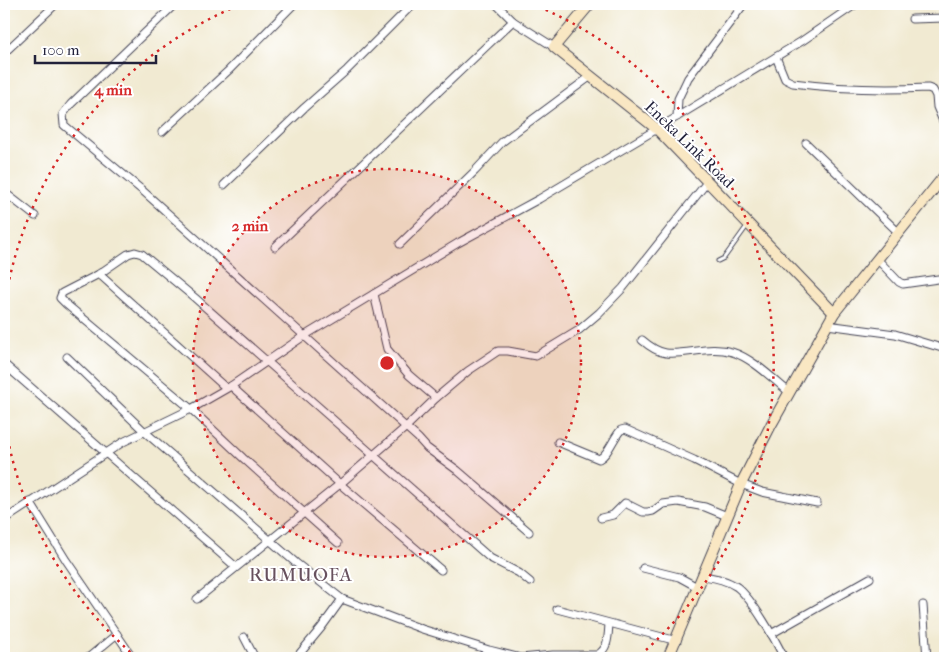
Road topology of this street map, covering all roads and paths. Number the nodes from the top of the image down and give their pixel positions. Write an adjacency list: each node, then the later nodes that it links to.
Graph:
1 (56, 4): 13 (street)
2 (175, 4): 37 (street)
3 (294, 4): 19 (street)
4 (413, 4): 23 (street)
5 (496, 4): 11 (street)
6 (590, 4): 12 (street)
7 (744, 4): 16 (street)
8 (856, 4): 14 (street)
9 (945, 18): 10 (street)
10 (912, 19)
11 (513, 21): 12 (street); 29 (street)
12 (554, 47): 15 (street, Eneka Link Road)
13 (4, 53)
14 (776, 57): 16 (street); 17 (street)
15 (591, 76): 18 (street, Eneka Link Road); 28 (street)
16 (677, 117): 18 (street)
17 (945, 126)
18 (657, 129): 22 (street, Eneka Link Road); 34 (street)
19 (162, 132)
20 (806, 143): 27 (street)
21 (945, 175): 27 (street)
22 (708, 181): 26 (street, Eneka Link Road); 45 (street)
23 (224, 185)
24 (4, 192): 25 (street)
25 (35, 216)
26 (749, 224): 31 (lane); 35 (street, Eneka Link Road)
27 (898, 232): 30 (street)
28 (400, 244)
29 (275, 247)
30 (878, 260): 33 (street); 35 (street)
31 (718, 262)
32 (100, 274): 41 (street); 43 (street); 46 (street)
33 (945, 278)
34 (374, 294): 37 (street); 45 (street)
35 (834, 313): 36 (street)
36 (827, 326): 39 (street); 44 (street)
37 (304, 336): 41 (street); 47 (street)
38 (642, 340): 44 (street)
39 (945, 349)
40 (67, 357): 48 (street)
41 (266, 362): 43 (street); 51 (street)
42 (4, 364): 50 (street)
43 (228, 387): 46 (street); 52 (street)
44 (789, 392): 53 (street)
45 (436, 398): 47 (street)
46 (191, 409): 48 (street); 56 (street)
47 (406, 428): 51 (street); 60 (street)
48 (145, 432): 50 (street); 61 (street)
49 (558, 442): 53 (street)
50 (105, 454): 54 (street); 63 (street)
51 (373, 455): 52 (street); 68 (street)
52 (340, 484): 56 (street); 65 (street)
53 (741, 484): 55 (street); 57 (street)
54 (30, 502): 59 (street); 75 (street)
55 (816, 503)
56 (304, 514): 61 (street); 62 (street)
57 (727, 516): 58 (street); 66 (street)
58 (601, 518)
59 (4, 520)
60 (529, 532)
61 (270, 540): 63 (street); 71 (street)
62 (338, 543)
63 (236, 567): 70 (street)
64 (644, 568): 69 (street)
65 (441, 570)
66 (704, 576): 69 (street); 76 (street)
67 (870, 578): 76 (street)
68 (530, 582)
69 (698, 588): 78 (street)
70 (197, 599)
71 (342, 599): 74 (street); 82 (street)
72 (923, 605): 85 (street)
73 (557, 609): 74 (street)
74 (609, 624): 78 (street)
75 (117, 634): 79 (street); 80 (street)
76 (771, 634): 84 (street)
77 (244, 637): 81 (street)
78 (676, 641): 83 (street)
79 (88, 658)
80 (133, 658)
81 (255, 658)
82 (296, 658)
83 (668, 658)
84 (784, 658)
85 (928, 658)

